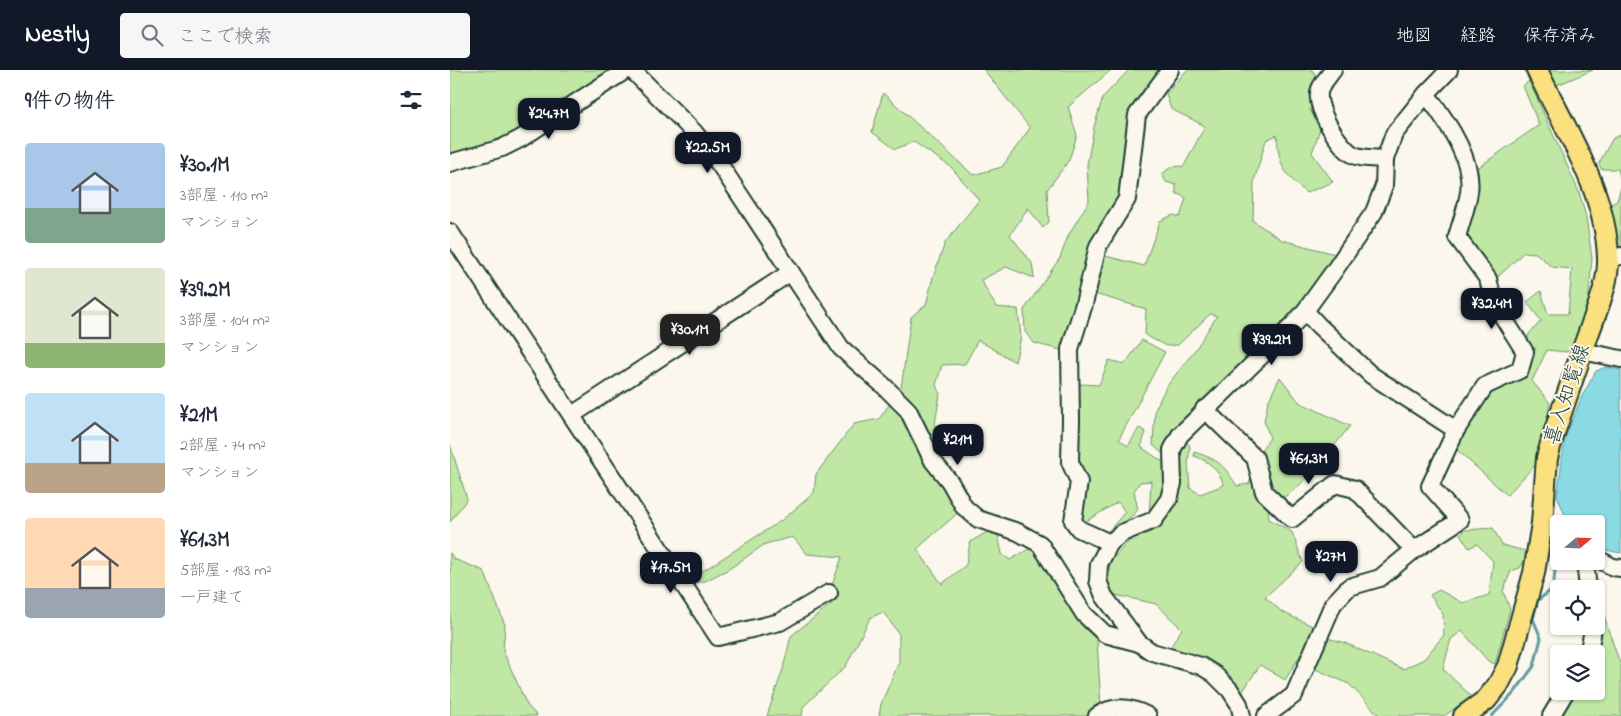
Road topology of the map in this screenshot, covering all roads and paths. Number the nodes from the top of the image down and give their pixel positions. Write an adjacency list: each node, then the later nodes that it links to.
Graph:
1 (626, 70): 9 (street)
2 (632, 70): 12 (street)
3 (1170, 70): 20 (street)
4 (1333, 70): 8 (street)
5 (1449, 70): 7 (street)
6 (1537, 70): 11 (main road, 喜入知覧線)
7 (1426, 94): 8 (street); 18 (street)
8 (1385, 159): 13 (street)
9 (450, 163)
10 (450, 232): 17 (street)
11 (1615, 258): 14 (main road, 喜入知覧線)
12 (791, 272): 17 (street); 25 (street)
13 (1305, 311): 16 (street); 18 (street)
14 (1582, 351): 15 (street); 19 (main road, 喜入知覧線)
15 (1621, 359)
16 (1204, 409): 20 (street); 21 (street)
17 (572, 415): 24 (street)
18 (1456, 430): 21 (street)
19 (1550, 527): 31 (main road, 喜入知覧線)
20 (1110, 543): 25 (street)
21 (1414, 550): 30 (street)
22 (1605, 563): 23 (street)
23 (1621, 568)
24 (829, 594)
25 (1138, 643): 29 (street)
26 (1561, 700): 32 (street)
27 (1097, 716): 28 (street)
28 (1148, 716)
29 (1242, 716)
30 (1266, 716)
31 (1464, 716)
32 (1551, 716)

